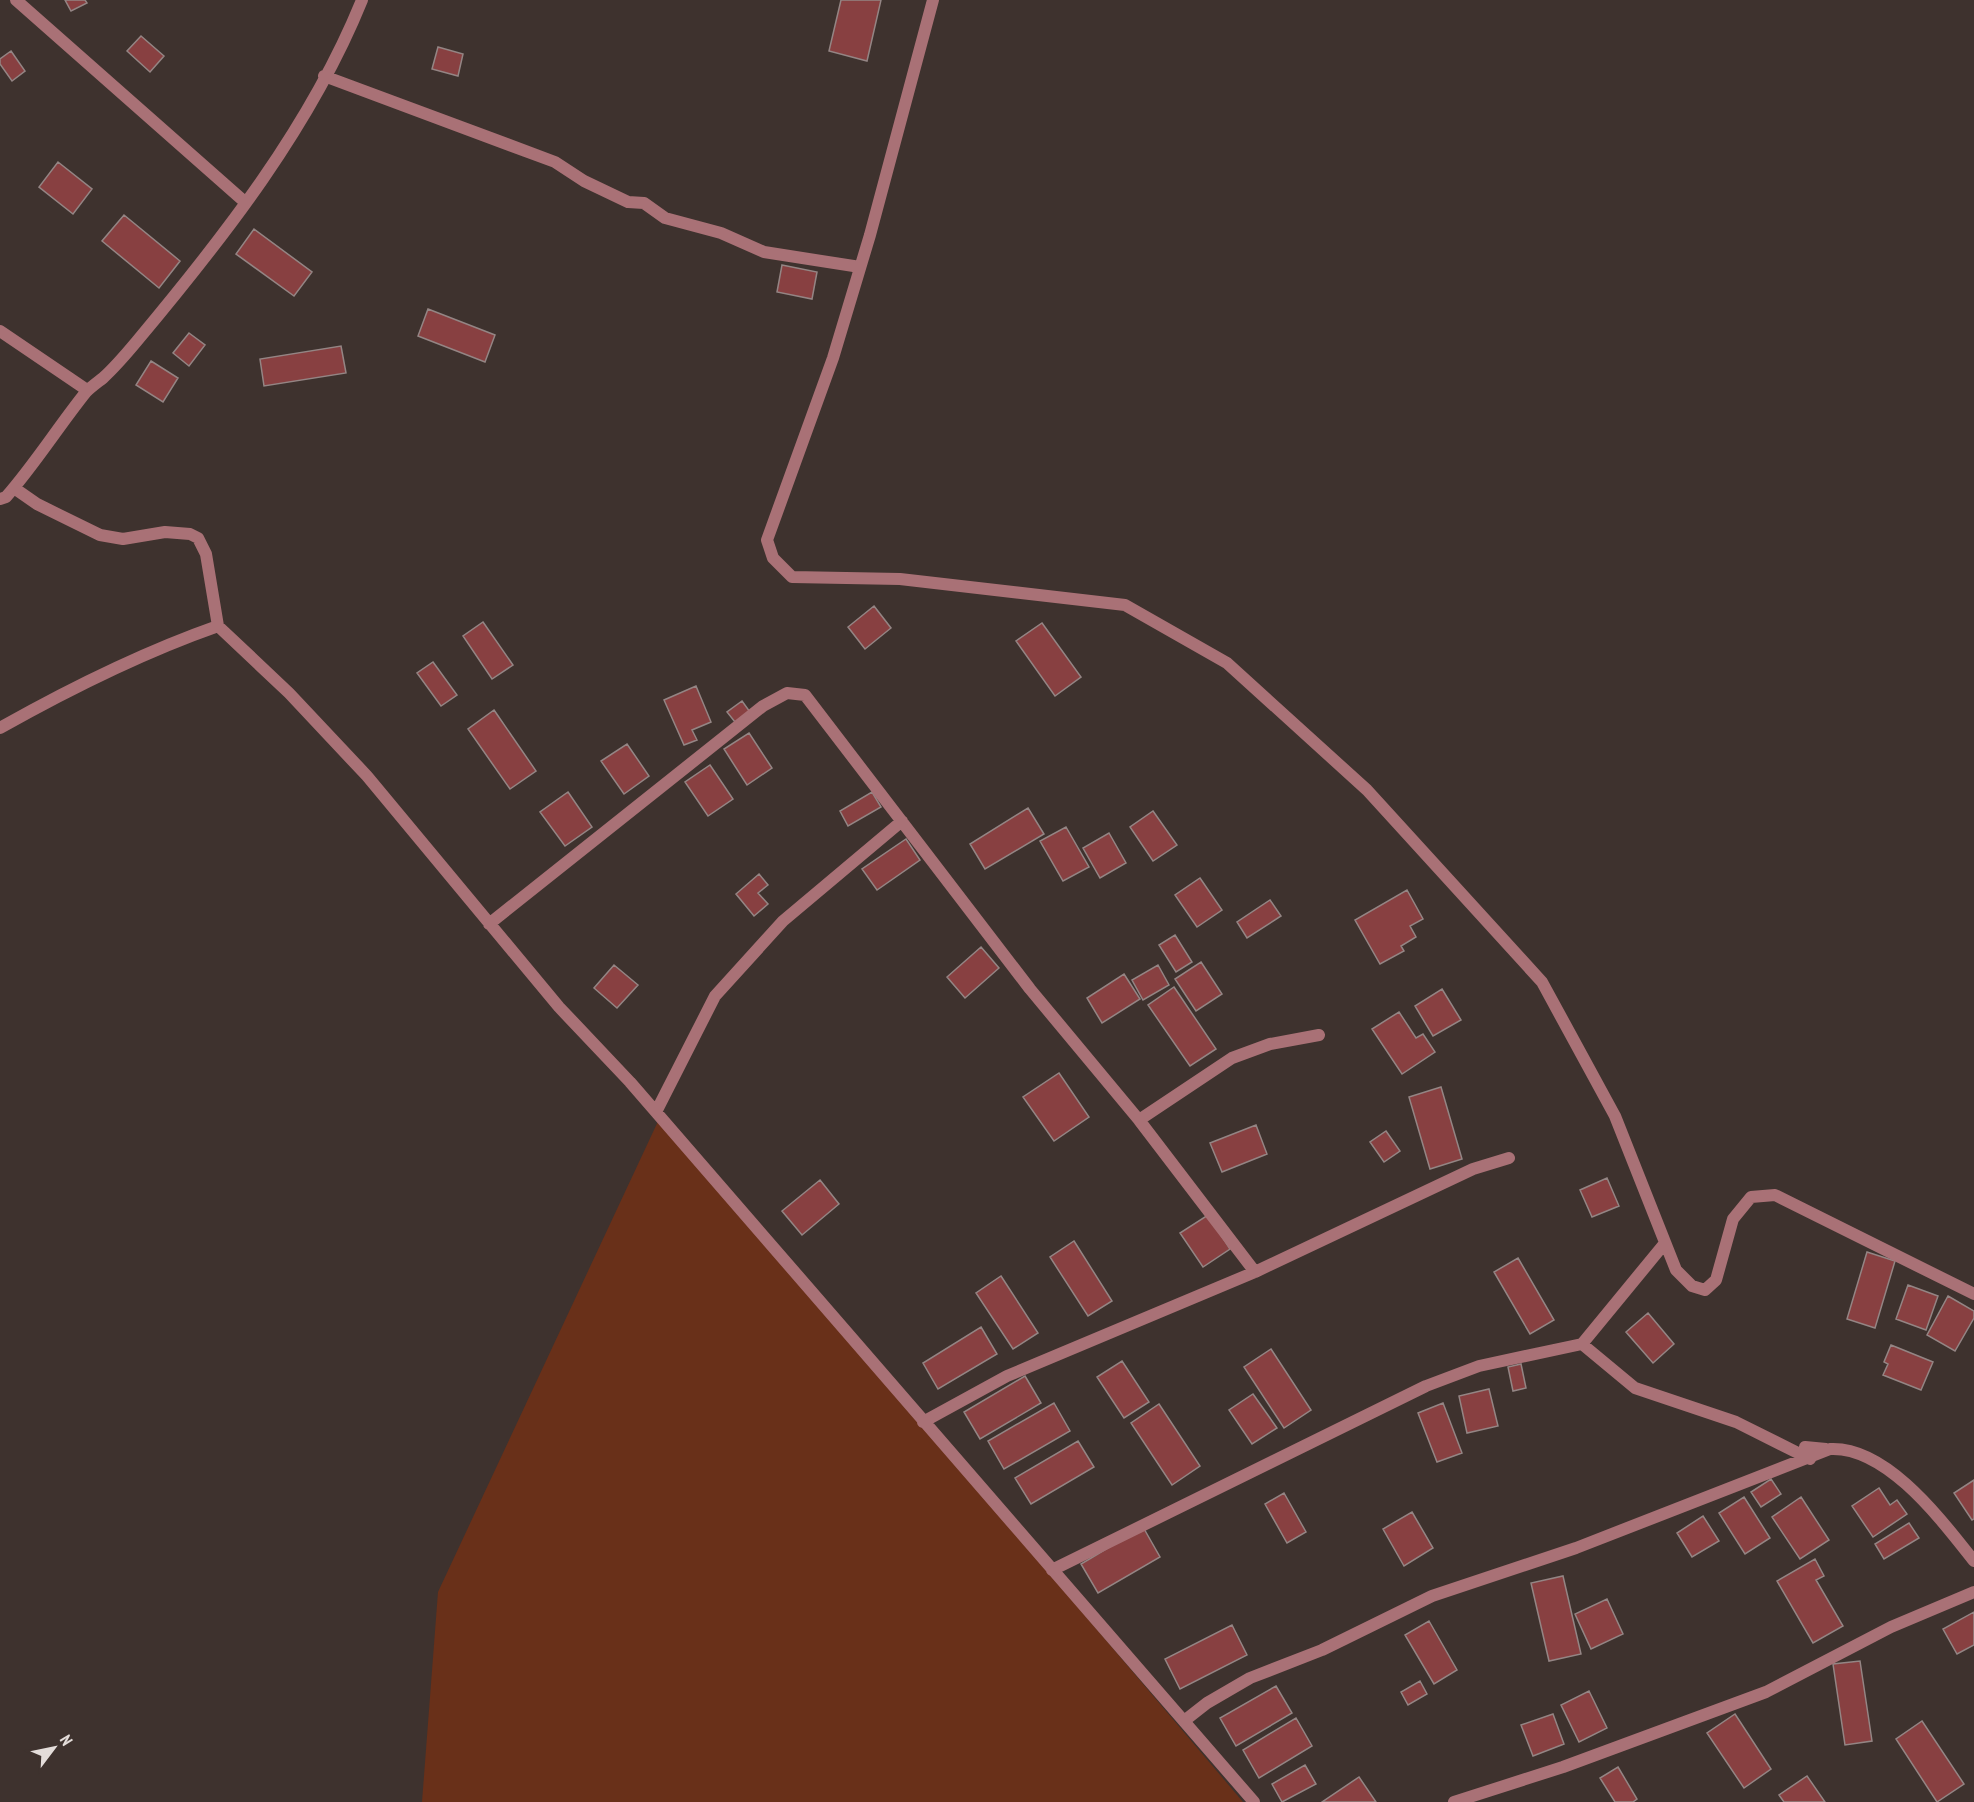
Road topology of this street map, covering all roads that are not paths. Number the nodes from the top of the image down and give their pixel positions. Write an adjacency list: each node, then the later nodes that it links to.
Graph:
1 (16, 0): 5 (street)
2 (933, 0): 6 (street)
3 (360, 1): 4 (street)
4 (324, 76): 5 (street); 6 (street)
5 (246, 203): 8 (street)
6 (860, 267): 19 (street)
7 (0, 331): 8 (street)
8 (87, 390): 9 (street)
9 (14, 488): 10 (street); 11 (street)
10 (0, 499)
11 (218, 626): 12 (street); 14 (street)
12 (0, 728)
13 (902, 821): 14 (street); 16 (street); 17 (street)
14 (489, 924): 16 (street)
15 (1319, 1035): 17 (street)
16 (656, 1112): 23 (street)
17 (1139, 1120): 20 (street)
18 (1509, 1158): 20 (street)
19 (1665, 1242): 21 (street); 22 (street)
20 (1256, 1272): 23 (street)
21 (1974, 1294)
22 (1582, 1344): 24 (street); 26 (street)
23 (923, 1422): 26 (street)
24 (1808, 1453): 25 (street); 28 (street)
25 (1974, 1561)
26 (1052, 1570): 28 (street)
27 (1974, 1592): 30 (street)
28 (1184, 1721): 29 (street)
29 (1254, 1802)
30 (1454, 1802)

